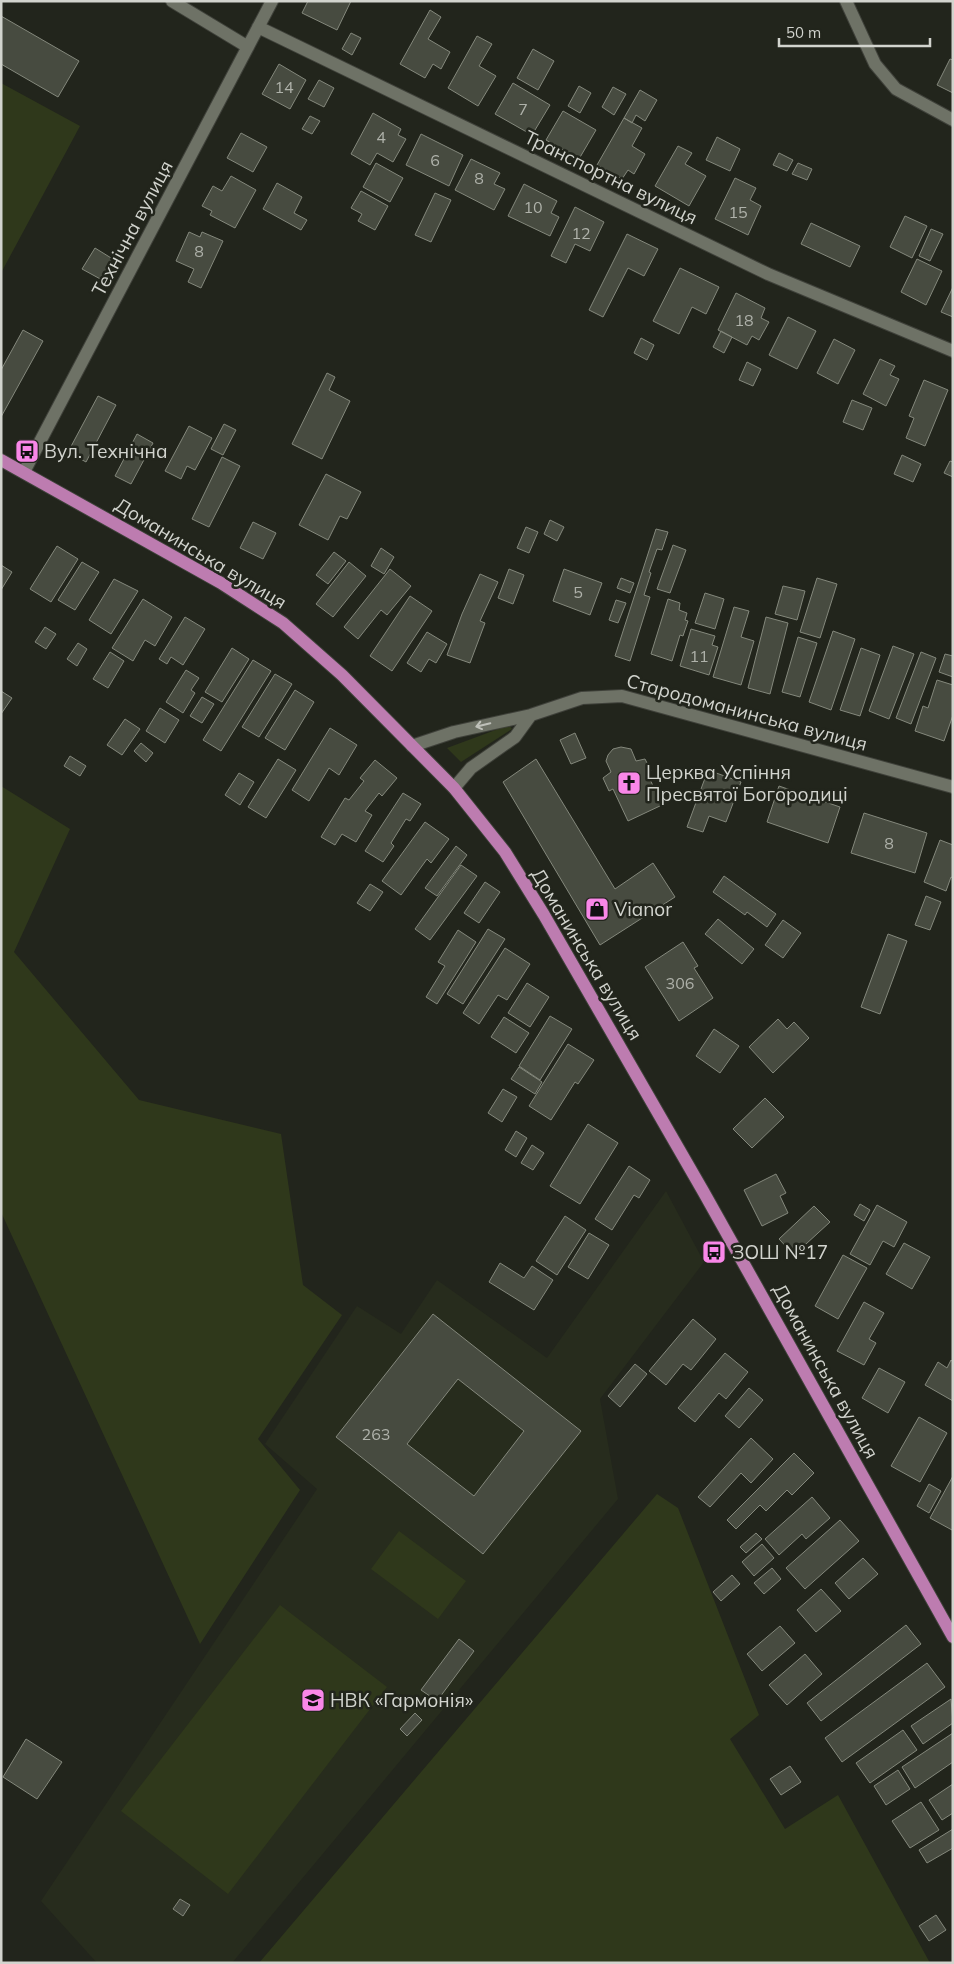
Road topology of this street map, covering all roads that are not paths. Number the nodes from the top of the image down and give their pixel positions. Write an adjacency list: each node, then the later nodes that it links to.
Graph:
1 (172, 1): 5 (street)
2 (272, 1): 4 (street, Технічна вулиця)
3 (846, 1): 6 (street)
4 (258, 27): 5 (street, Технічна вулиця); 7 (street, Транспортна вулиця)
5 (248, 47): 9 (street, Технічна вулиця)
6 (953, 120)
7 (953, 351)
8 (1, 460): 9 (main road, Доманинська вулиця)
9 (24, 472): 11 (main road, Доманинська вулиця)
10 (531, 715): 11 (street, Стародоманинська вулиця, one-way to 11); 12 (street, Стародоманинська вулиця); 13 (street)
11 (412, 746): 13 (main road, Доманинська вулиця)
12 (953, 787)
13 (454, 788): 14 (main road, Доманинська вулиця)
14 (953, 1637)

